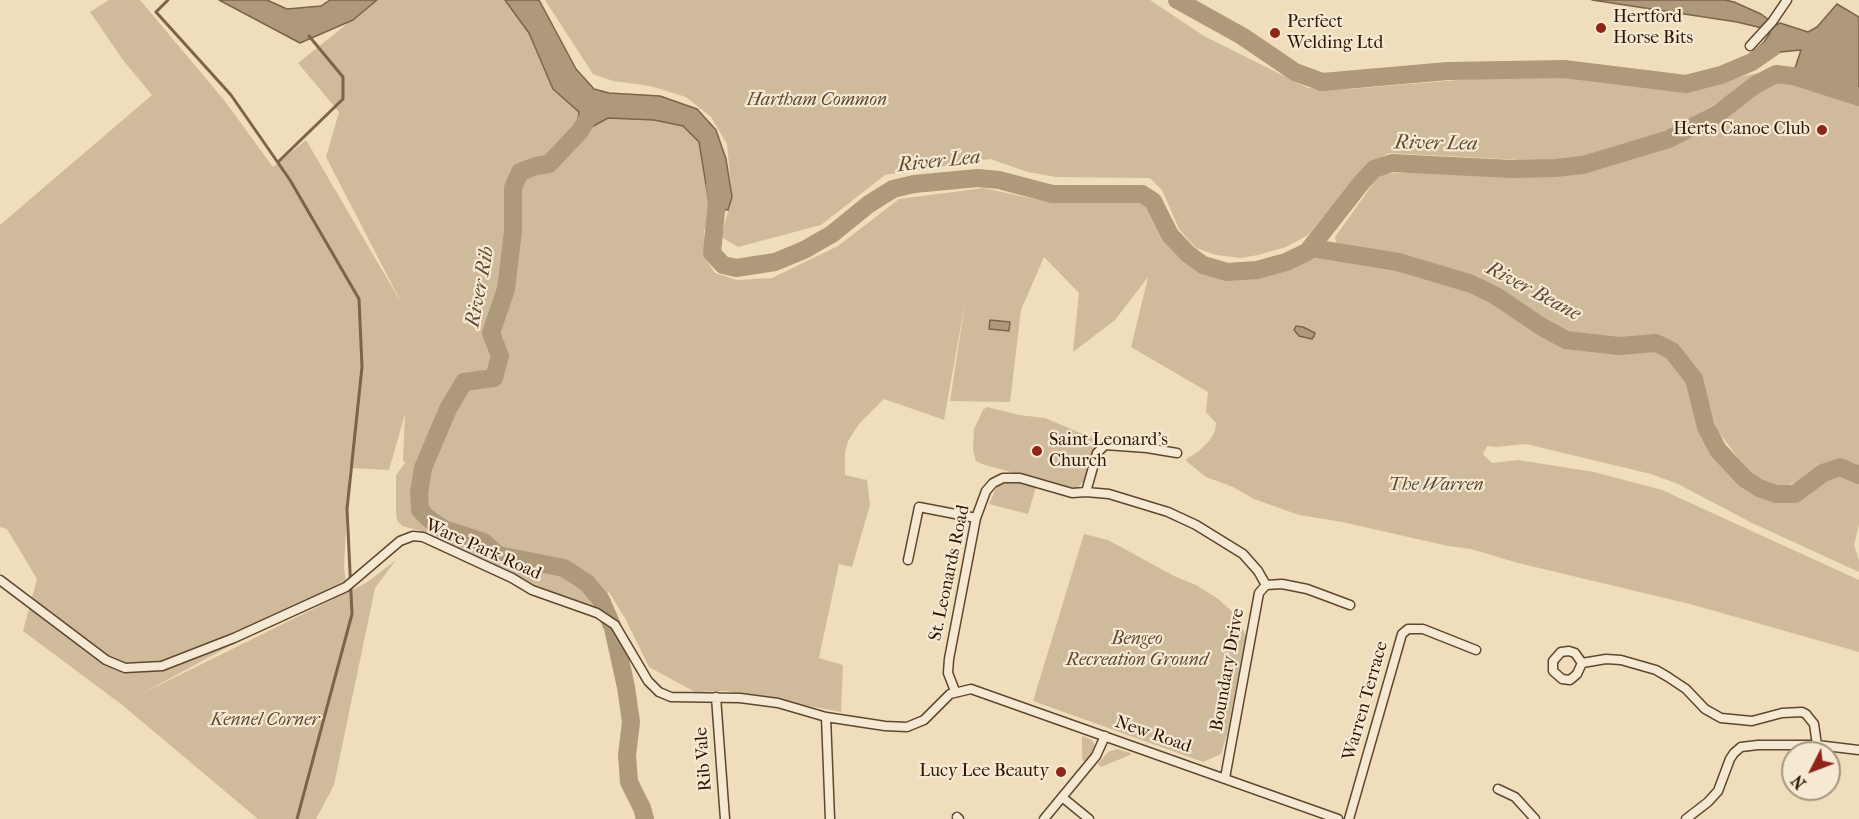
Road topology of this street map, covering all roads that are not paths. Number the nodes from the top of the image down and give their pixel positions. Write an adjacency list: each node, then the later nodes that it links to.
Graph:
1 (1787, 0): 2 (street)
2 (1750, 46)
3 (1177, 453): 4 (street)
4 (1086, 492): 5 (street, St. Leonards Road); 8 (street, St. Leonards Road)
5 (976, 518): 6 (street); 12 (street, St. Leonards Road)
6 (908, 560)
7 (0, 580): 13 (street, Ware Park Road)
8 (1266, 585): 9 (street); 20 (street, Boundary Drive)
9 (1350, 605)
10 (1476, 650): 28 (street, Warren Terrace)
11 (1582, 663): 16 (street)
12 (956, 691): 14 (street, Ware Park Road); 15 (street, New Road)
13 (716, 697): 14 (street, Ware Park Road); 23 (street, Rib Vale)
14 (826, 717): 24 (street)
15 (1105, 736): 20 (street, New Road); 22 (street)
16 (1816, 741)
17 (1781, 745): 30 (street)
18 (1841, 748): 19 (street)
19 (1859, 750)
20 (1225, 778): 27 (street, New Road)
21 (1498, 789): 29 (street)
22 (1062, 797): 25 (street); 26 (street)
23 (725, 819)
24 (830, 819)
25 (1044, 819)
26 (1089, 819)
27 (1338, 819)
28 (1349, 819)
29 (1535, 819)
30 (1686, 819)

